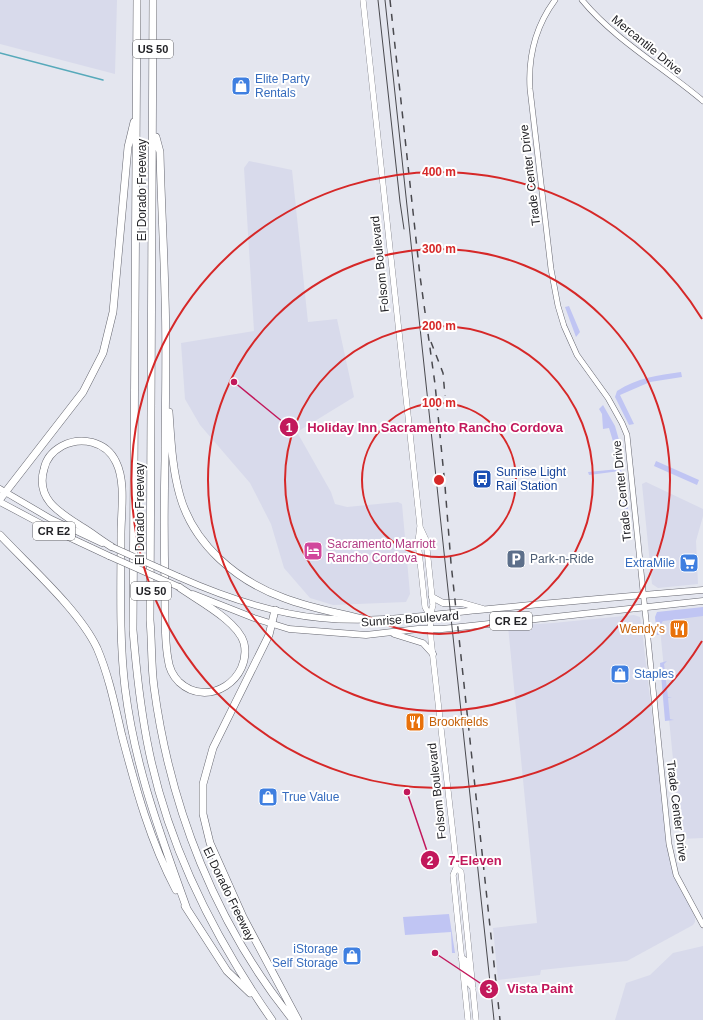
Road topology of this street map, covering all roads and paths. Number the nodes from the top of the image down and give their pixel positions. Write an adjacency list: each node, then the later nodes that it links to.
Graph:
1 (137, 0): 7 (highway, US 50)
2 (153, 0): 8 (highway, El Dorado Freeway / US 50)
3 (363, 0): 12 (main road, Folsom Boulevard)
4 (555, 0): 17 (street, Trade Center Drive)
5 (582, 0): 6 (street, Mercantile Drive)
6 (703, 101)
7 (135, 123): 10 (highway); 34 (highway, El Dorado Freeway / US 50)
8 (153, 129): 9 (highway); 36 (highway, El Dorado Freeway / US 50)
9 (165, 362): 15 (highway); 24 (highway)
10 (2, 490): 11 (highway); 14 (main road, Sunrise Boulevard / CR E2)
11 (0, 500): 15 (main road, Sunrise Boulevard / CR E2, bridge)
12 (420, 526): 18 (main road, Folsom Boulevard); 23 (main road, Folsom Boulevard)
13 (0, 536): 30 (highway)
14 (112, 548): 22 (main road, Sunrise Boulevard / CR E2, bridge); 30 (highway)
15 (179, 587): 25 (main road, Sunrise Boulevard / CR E2)
16 (703, 590): 17 (main road, Sunrise Boulevard / CR E2)
17 (644, 595): 20 (street, Trade Center Drive); 21 (main road, Sunrise Boulevard / CR E2)
18 (432, 597): 21 (main road); 23 (main road, Folsom Boulevard)
19 (703, 601): 20 (main road, Sunrise Boulevard / CR E2)
20 (646, 607): 26 (main road, Sunrise Boulevard / CR E2); 31 (street, Trade Center Drive)
21 (485, 609): 23 (main road, Sunrise Boulevard / CR E2)
22 (275, 610): 24 (main road, Sunrise Boulevard / CR E2); 25 (highway)
23 (430, 616): 24 (main road, Sunrise Boulevard / CR E2); 26 (main road, Folsom Boulevard)
24 (366, 620)
25 (272, 624): 27 (main road, Sunrise Boulevard / CR E2); 37 (highway)
26 (431, 629): 27 (main road, Sunrise Boulevard / CR E2); 28 (main road, Folsom Boulevard)
27 (390, 633): 28 (main road)
28 (433, 654): 29 (main road, Folsom Boulevard)
29 (456, 868): 32 (main road, Folsom Boulevard); 33 (main road, Folsom Boulevard)
30 (187, 908): 34 (highway)
31 (703, 925)
32 (465, 968): 33 (main road); 38 (main road)
33 (473, 988): 39 (main road, Folsom Boulevard)
34 (259, 1002): 35 (highway, El Dorado Freeway / US 50)
35 (272, 1020)
36 (293, 1020)
37 (298, 1020)
38 (468, 1020)
39 (476, 1020)

